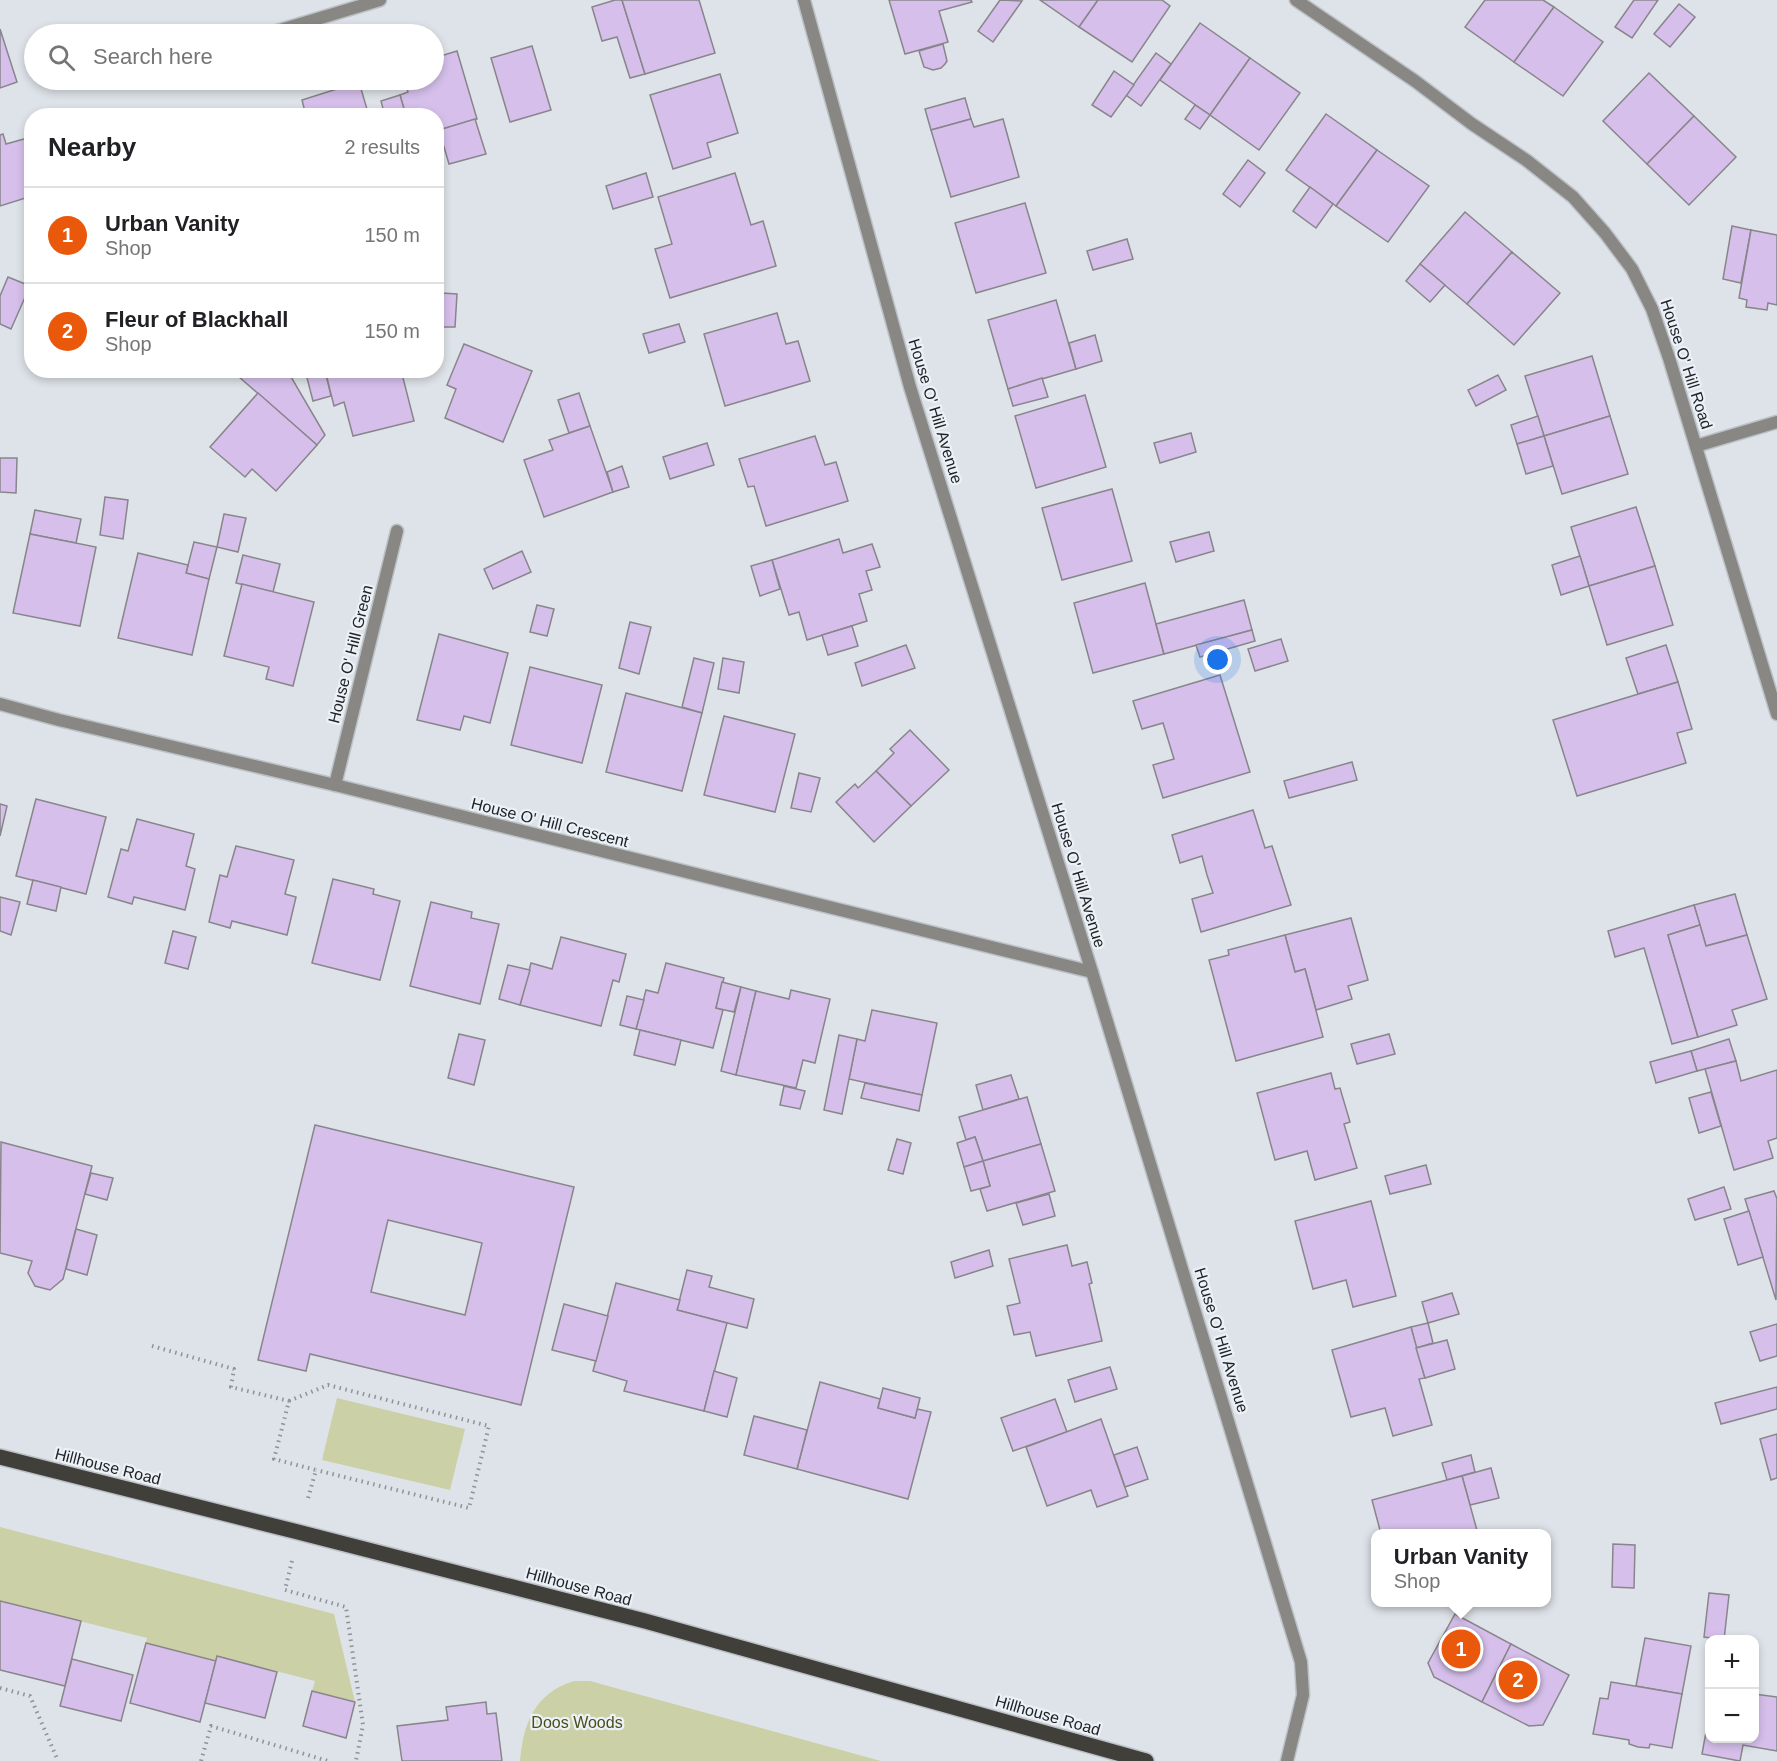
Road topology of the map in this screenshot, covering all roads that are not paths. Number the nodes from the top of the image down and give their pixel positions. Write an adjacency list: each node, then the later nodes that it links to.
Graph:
1 (380, 0): 4 (street)
2 (804, 0): 11 (street, House O' Hill Avenue)
3 (1296, 0): 6 (street, House O' Hill Road)
4 (300, 24)
5 (1777, 422): 6 (street)
6 (1696, 446): 9 (street, House O' Hill Road)
7 (397, 531): 10 (street, House O' Hill Green)
8 (0, 704): 10 (street, House O' Hill Crescent)
9 (1777, 714)
10 (335, 785): 11 (street, House O' Hill Crescent)
11 (1092, 972): 14 (street, House O' Hill Avenue)
12 (0, 1457): 13 (main road, Hillhouse Road)
13 (1146, 1761)
14 (1287, 1761)

